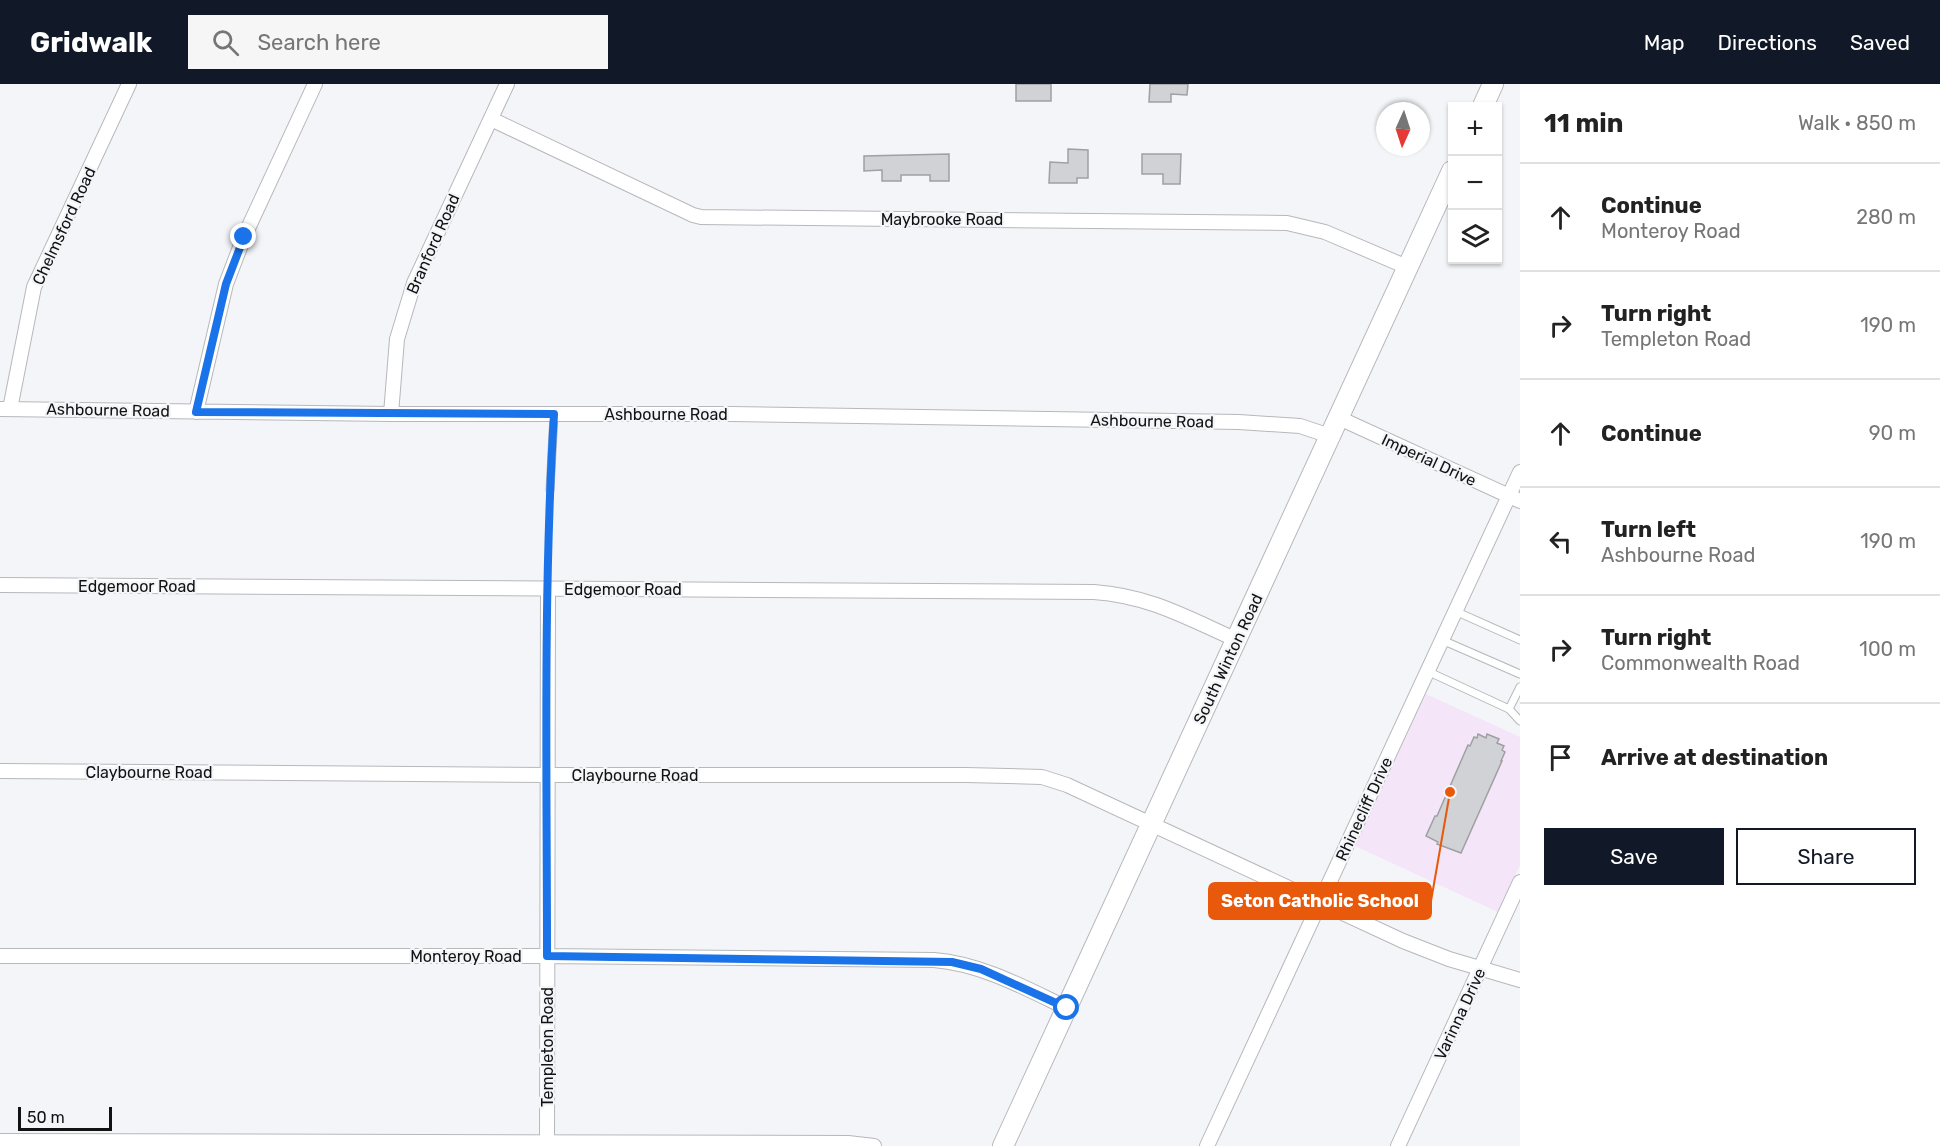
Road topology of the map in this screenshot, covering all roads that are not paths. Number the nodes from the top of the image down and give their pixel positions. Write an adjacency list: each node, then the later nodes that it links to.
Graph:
1 (129, 84): 9 (street, Chelmsford Road)
2 (315, 84): 10 (street)
3 (507, 84): 6 (street, Branford Road)
4 (1493, 84): 5 (main road)
5 (1485, 102)
6 (491, 120): 8 (street, Maybrooke Road); 11 (street, Branford Road)
7 (1448, 180): 8 (main road, South Winton Road)
8 (1407, 267): 13 (main road, South Winton Road)
9 (5, 409): 10 (street, Ashbourne Road)
10 (196, 412): 11 (street, Ashbourne Road)
11 (391, 414): 12 (street, Ashbourne Road)
12 (554, 414): 14 (street, Ashbourne Road); 16 (lane)
13 (1339, 418): 14 (main road, South Winton Road); 17 (street, Imperial Drive)
14 (1330, 436): 21 (main road, South Winton Road)
15 (1520, 472): 17 (street, Rhinecliff Drive)
16 (549, 490)
17 (1514, 499): 20 (street, Rhinecliff Drive)
18 (0, 585): 19 (street, Edgemoor Road)
19 (548, 589): 21 (street, Edgemoor Road); 30 (street, Templeton Road)
20 (1455, 611): 22 (street, Rhinecliff Drive); 23 (lane)
21 (1237, 640): 31 (main road, South Winton Road)
22 (1442, 640): 24 (street, Rhinecliff Drive); 25 (lane)
23 (1520, 640)
24 (1427, 671): 27 (lane); 33 (street, Rhinecliff Drive)
25 (1520, 674)
26 (1520, 687): 27 (lane)
27 (1509, 709): 28 (lane)
28 (1520, 721)
29 (0, 771): 30 (street, Claybourne Road)
30 (547, 775): 31 (street, Claybourne Road); 35 (street, Templeton Road)
31 (1152, 826): 33 (street, Claybourne Road); 38 (main road, South Winton Road)
32 (1520, 882): 36 (street, Varinna Drive)
33 (1320, 904): 36 (street, Claybourne Road); 43 (street, Rhinecliff Drive)
34 (0, 956): 35 (street, Monteroy Road)
35 (547, 956): 38 (street, Monteroy Road); 40 (street, Templeton Road)
36 (1480, 970): 37 (street, Claybourne Road); 44 (street, Varinna Drive)
37 (1520, 980)
38 (1067, 1008): 42 (main road, South Winton Road)
39 (0, 1141): 40 (street)
40 (547, 1144): 41 (street)
41 (874, 1146)
42 (1003, 1146)
43 (1207, 1146)
44 (1398, 1146)

